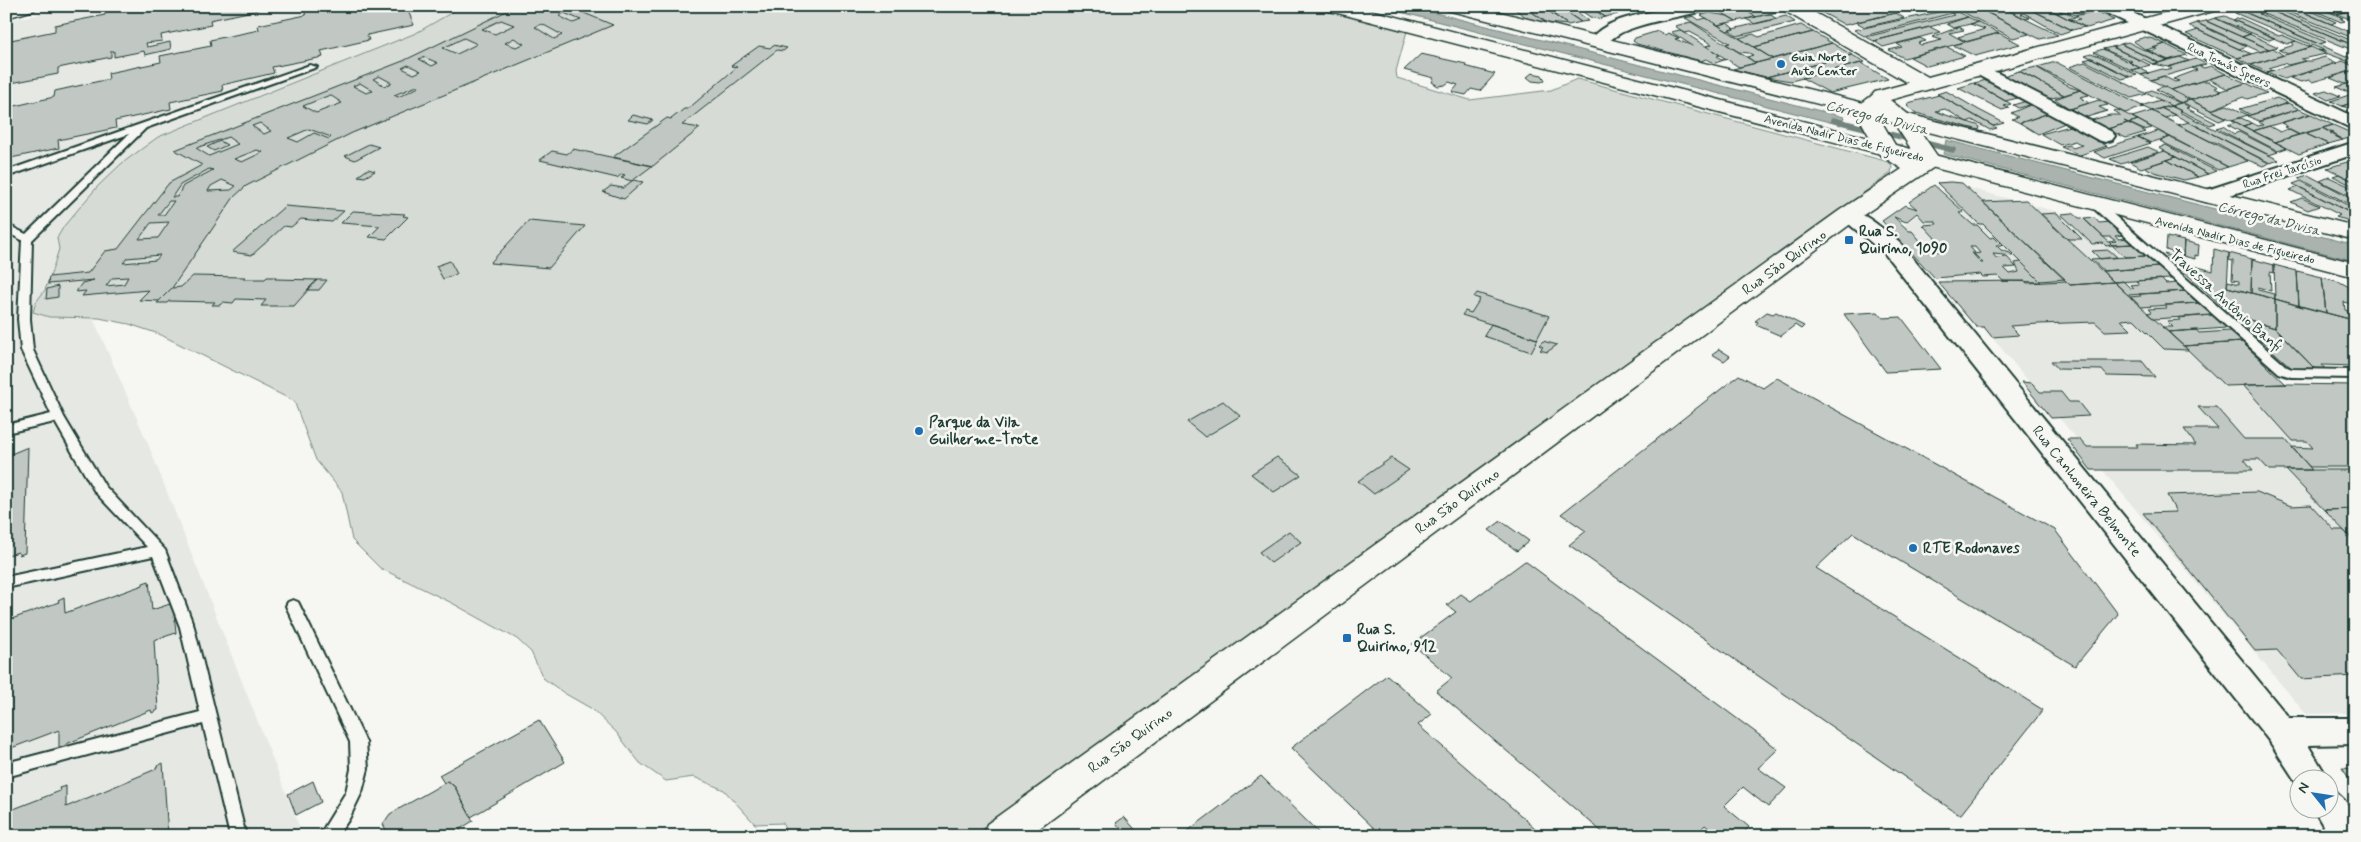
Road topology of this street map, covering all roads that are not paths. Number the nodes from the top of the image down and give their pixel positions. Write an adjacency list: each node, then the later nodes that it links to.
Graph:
1 (28, 6): 8 (street)
2 (1332, 6): 20 (street, Avenida Nadir Dias de Figueiredo)
3 (1453, 6): 10 (street)
4 (1705, 6): 10 (street)
5 (1790, 6): 13 (street)
6 (2104, 6): 9 (street, Rua Tomás Speers)
7 (2211, 6): 9 (street)
8 (6, 13)
9 (2143, 24): 12 (street); 16 (street, Rua Tomás Speers)
10 (1597, 42): 14 (street)
11 (313, 67): 17 (lane)
12 (1982, 70): 13 (street); 18 (street)
13 (1925, 84): 14 (street)
14 (1871, 107): 15 (street); 20 (street)
15 (1902, 119): 21 (street); 23 (street)
16 (2355, 124)
17 (143, 126): 22 (lane); 28 (lane)
18 (2105, 136)
19 (2355, 148): 23 (street, Rua Frei Tarcísio)
20 (1887, 149): 21 (street)
21 (1923, 164): 24 (street, Avenida Nadir Dias de Figueiredo); 25 (street, Rua São Quirino)
22 (6, 174)
23 (2208, 196): 27 (street)
24 (2094, 203): 29 (street, Avenida Nadir Dias de Figueiredo); 30 (lane, Travessa Antônio Banfi)
25 (1848, 215): 38 (street, Rua Canhoneira Belmonte); 44 (street, Rua São Quirino)
26 (6, 227): 28 (lane)
27 (2355, 233)
28 (27, 239): 31 (lane)
29 (2355, 270)
30 (2355, 374)
31 (58, 417): 32 (lane); 33 (lane)
32 (6, 429)
33 (158, 550): 34 (lane); 36 (lane)
34 (6, 583)
35 (293, 606): 43 (lane)
36 (209, 716): 39 (lane); 42 (lane)
37 (2355, 731): 38 (street)
38 (2282, 732): 40 (street, Rua Canhoneira Belmonte)
39 (6, 770)
40 (2307, 770)
41 (2338, 820): 45 (street)
42 (238, 836)
43 (327, 836)
44 (1000, 836)
45 (2348, 836)

